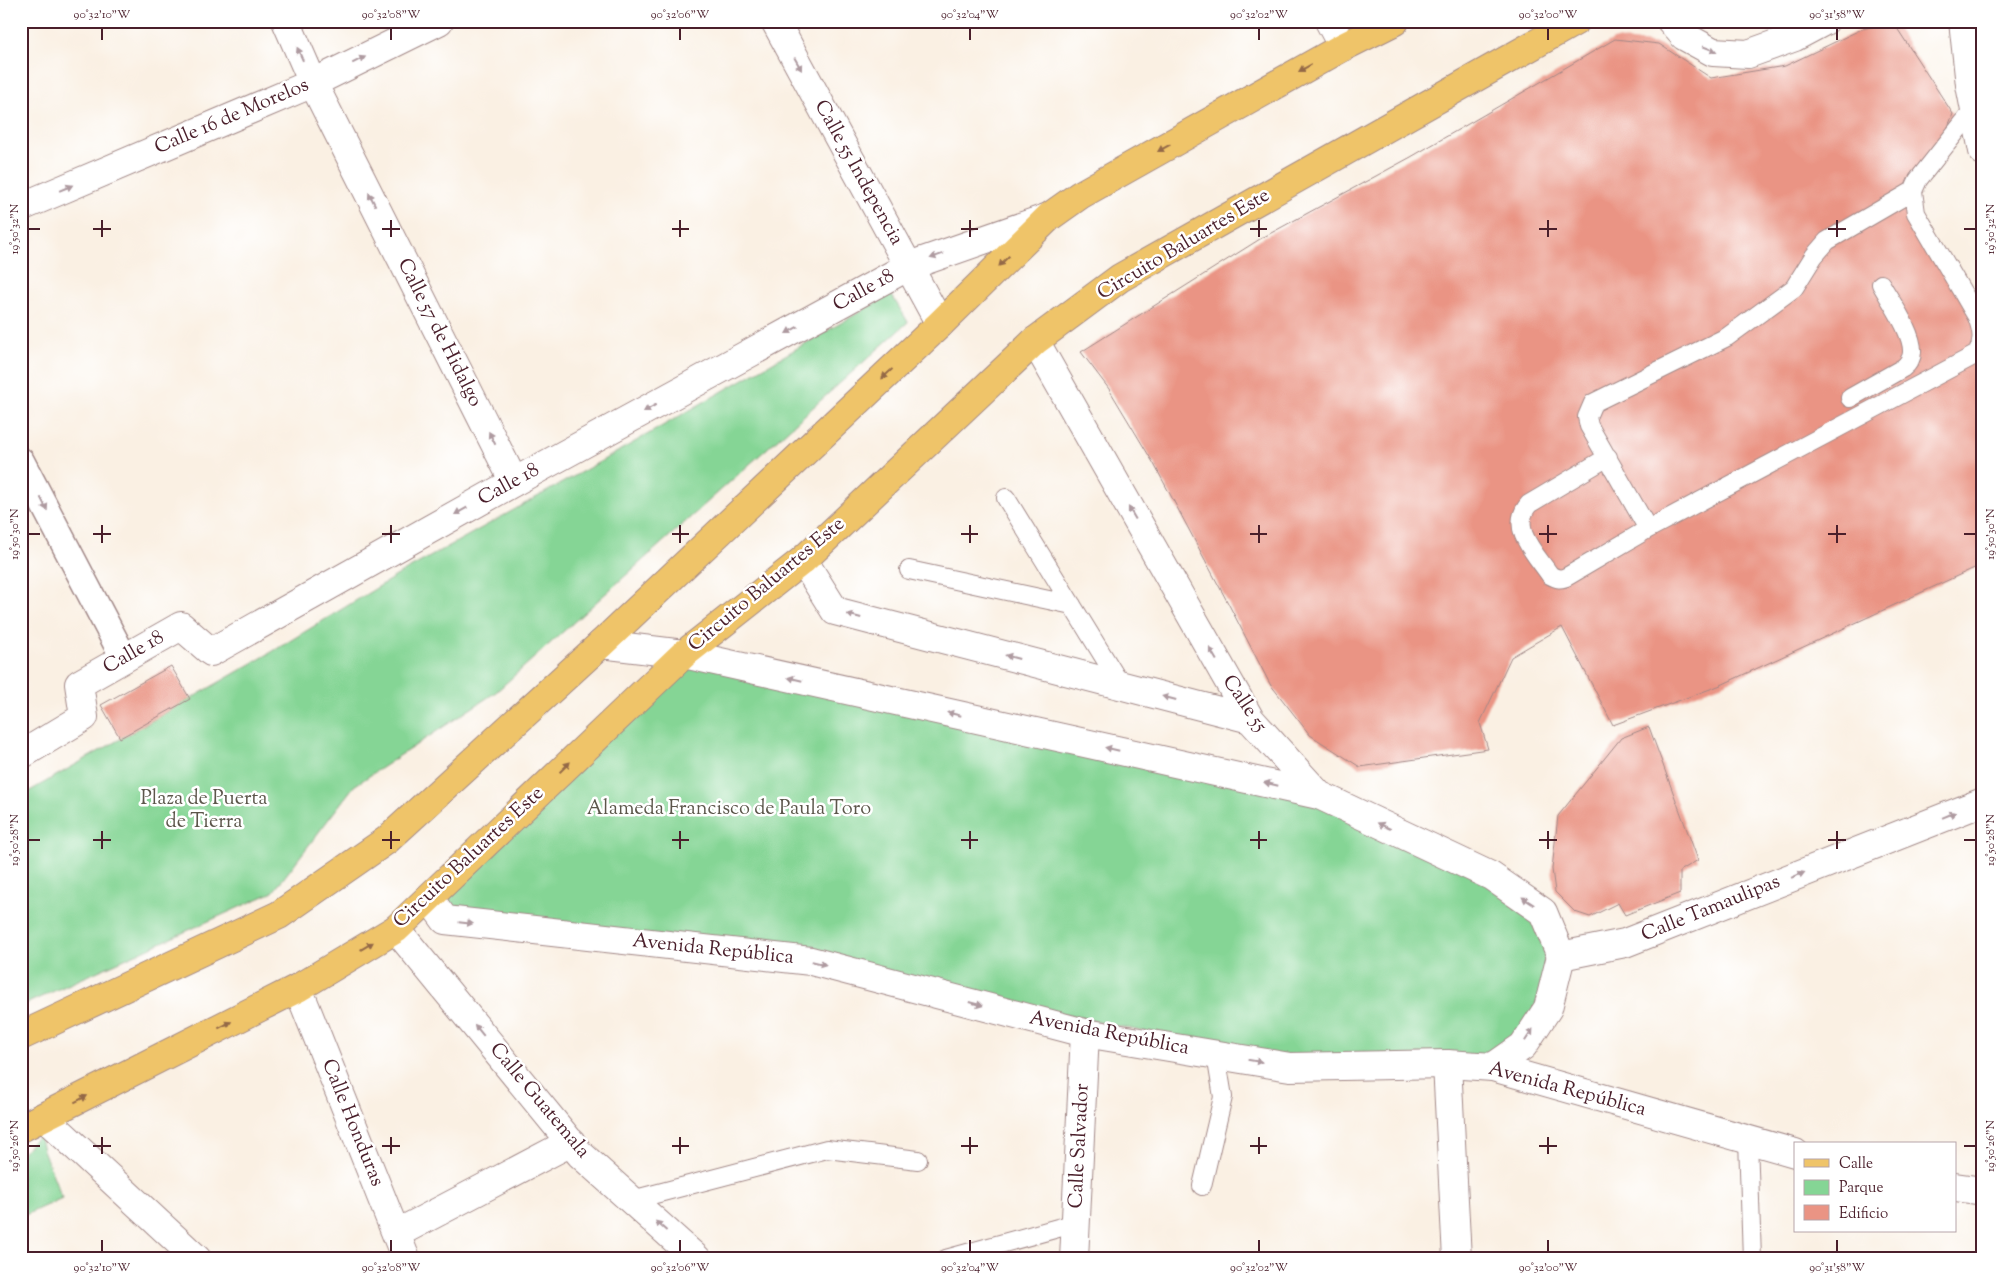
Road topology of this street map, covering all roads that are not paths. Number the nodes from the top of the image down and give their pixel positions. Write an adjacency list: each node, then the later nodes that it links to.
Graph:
1 (286, 21): 11 (street, Calle 57 de Hidalgo, one-way to 1)
2 (439, 21): 11 (street, Calle 16 de Morelos, one-way to 2)
3 (775, 21): 17 (street, Calle 55 Indepencia, one-way to 17)
4 (1329, 21): 10 (street)
5 (1395, 21): 10 (main road)
6 (1576, 21): 20 (main road, Circuito Baluartes Este)
7 (1671, 21): 8 (street, one-way to 8)
8 (1825, 21)
9 (1964, 21): 12 (street)
10 (1342, 47): 16 (main road, one-way to 16)
11 (313, 83): 15 (street, Calle 16 de Morelos, one-way to 11); 24 (street, Calle 57 de Hidalgo, one-way to 11)
12 (1974, 108): 13 (street); 14 (lane)
13 (1983, 151)
14 (1913, 191): 22 (lane); 26 (lane)
15 (21, 207)
16 (1049, 217): 17 (street, Calle 18, one-way to 17); 19 (main road, one-way to 19)
17 (909, 266): 19 (street, Calle 55 Indepencia); 24 (street, Calle 18, one-way to 24)
18 (1881, 284): 21 (lane)
19 (940, 324): 30 (main road, one-way to 30)
20 (1035, 341): 27 (main road, Circuito Baluartes Este); 34 (street, Calle 55, one-way to 20)
21 (1850, 398)
22 (1608, 457): 26 (lane); 26 (lane)
23 (21, 461): 32 (street, one-way to 32)
24 (514, 482): 32 (street, Calle 18, one-way to 32)
25 (1006, 498): 29 (lane)
26 (1648, 528)
27 (803, 560): 31 (main road, Circuito Baluartes Este); 33 (street, one-way to 27)
28 (909, 570): 29 (lane)
29 (1072, 605): 33 (lane)
30 (601, 644): 31 (street); 43 (main road)
31 (684, 654): 36 (street, one-way to 31); 38 (main road, Circuito Baluartes Este, one-way to 31)
32 (124, 658): 35 (street, Calle 18)
33 (1121, 685): 34 (street, one-way to 33)
34 (1250, 719): 36 (street, Calle 55)
35 (21, 755)
36 (1318, 795): 40 (street, Calle 55, one-way to 36)
37 (1983, 802): 40 (street, Calle Tamaulipas, one-way to 37)
38 (429, 898): 39 (main road, Circuito Baluartes Este); 42 (street, Avenida República, one-way to 42)
39 (396, 928): 41 (main road, Circuito Baluartes Este, one-way to 39); 50 (street, Calle Guatemala, one-way to 39)
40 (1561, 956): 46 (street, one-way to 40)
41 (298, 988): 47 (main road, Circuito Baluartes Este, one-way to 41); 58 (street, Calle Honduras)
42 (1085, 1033): 44 (street, Avenida República); 57 (street, Calle Salvador)
43 (21, 1036)
44 (1216, 1054): 45 (street, Avenida República, one-way to 45); 53 (lane)
45 (1447, 1064): 46 (street, Avenida República); 65 (street)
46 (1494, 1067): 49 (street, Avenida República)
47 (33, 1123): 48 (main road, Circuito Baluartes Este); 60 (street)
48 (21, 1140)
49 (1748, 1140): 51 (street, Avenida República); 66 (lane)
50 (571, 1142): 56 (street, Calle Guatemala); 58 (street)
51 (1794, 1153)
52 (918, 1160): 56 (lane)
53 (1202, 1186)
54 (1956, 1187): 55 (street)
55 (1983, 1191)
56 (632, 1200): 62 (street, Calle Guatemala, one-way to 56)
57 (1076, 1223): 59 (lane); 64 (street, Calle Salvador)
58 (396, 1234): 61 (street, Calle Honduras)
59 (1008, 1250): 63 (lane)
60 (197, 1259)
61 (406, 1259)
62 (697, 1259)
63 (946, 1259)
64 (1074, 1259)
65 (1457, 1259)
66 (1752, 1259)

